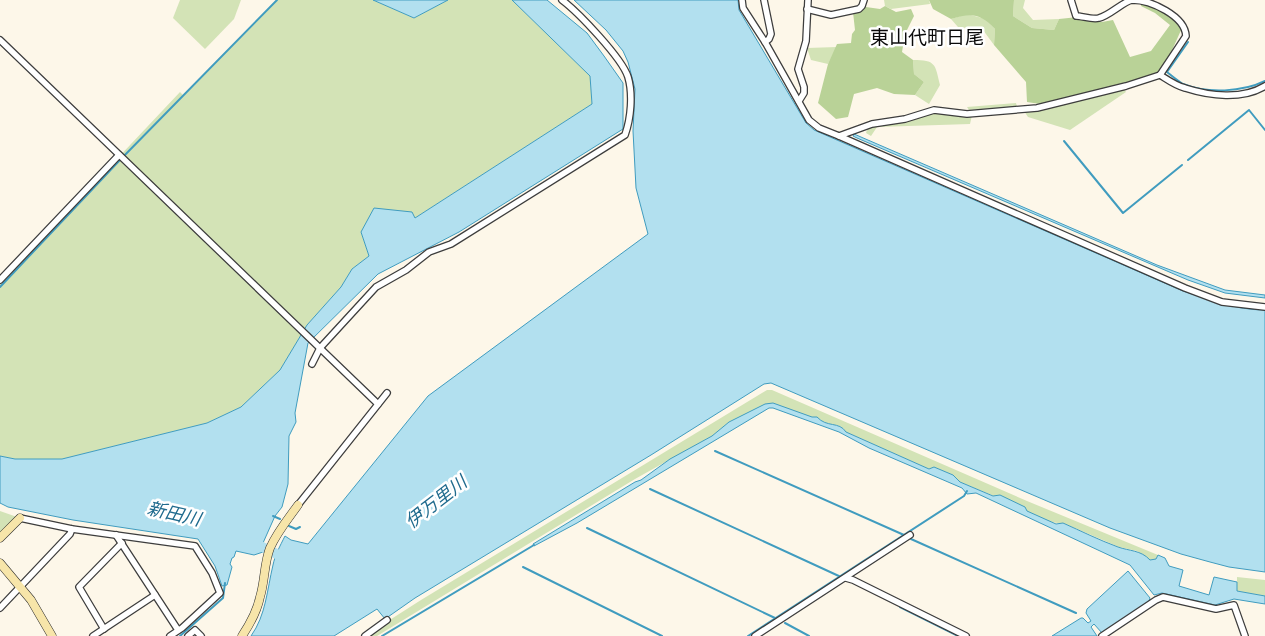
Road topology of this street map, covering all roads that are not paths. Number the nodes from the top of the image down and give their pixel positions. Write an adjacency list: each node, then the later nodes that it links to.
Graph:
1 (562, 0): 17 (street)
2 (742, 0): 9 (street)
3 (764, 0): 9 (street)
4 (808, 0): 7 (street)
5 (864, 0): 7 (street)
6 (1071, 0): 10 (street)
7 (807, 9): 12 (street)
8 (0, 40): 14 (street)
9 (765, 42): 12 (street)
10 (1160, 75): 11 (street); 13 (street)
11 (1265, 86)
12 (799, 101): 13 (street)
13 (839, 136): 16 (street)
14 (119, 155): 15 (street); 17 (street)
15 (0, 280)
16 (1265, 307)
17 (318, 346): 18 (street); 20 (street)
18 (312, 364)
19 (387, 393): 20 (street)
20 (378, 404): 21 (street)
21 (298, 505): 41 (street)
22 (20, 518): 23 (street); 26 (street)
23 (72, 529): 24 (street); 30 (street)
24 (116, 535): 27 (street); 35 (street)
25 (910, 535): 29 (street)
26 (0, 538)
27 (122, 543): 31 (street); 34 (street)
28 (0, 563): 30 (street)
29 (846, 578): 43 (street); 44 (street)
30 (20, 586): 32 (street); 36 (street)
31 (155, 595): 34 (street); 35 (street)
32 (0, 608)
33 (387, 620): 42 (street)
34 (104, 629): 37 (street)
35 (178, 630): 38 (street)
36 (52, 636)
37 (93, 636)
38 (170, 636)
39 (188, 636): 40 (street)
40 (202, 636)
41 (242, 636)
42 (365, 636)
43 (755, 636)
44 (966, 636)
45 (1102, 636): 46 (street)
46 (1245, 636)

